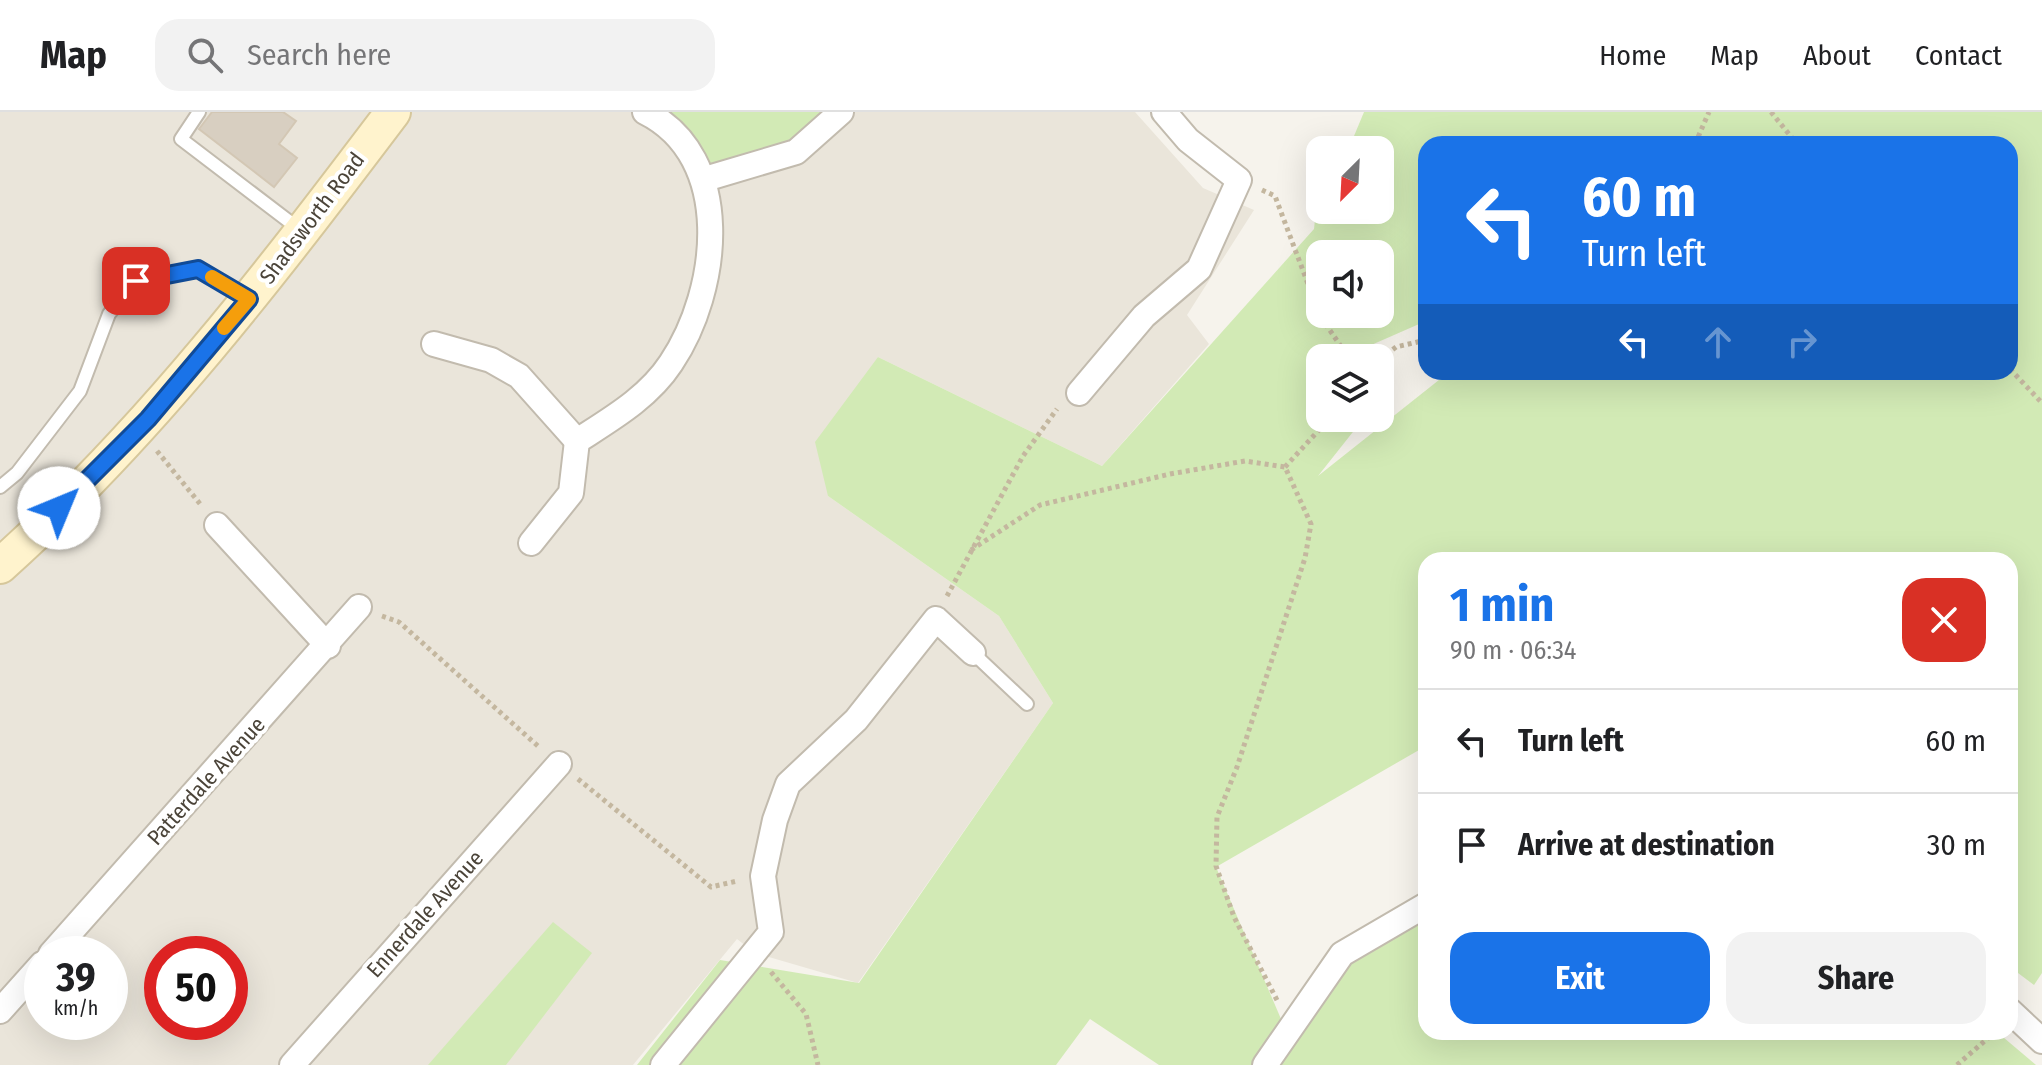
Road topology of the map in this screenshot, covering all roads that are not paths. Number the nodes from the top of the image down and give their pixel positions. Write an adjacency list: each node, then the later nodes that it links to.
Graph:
1 (199, 112): 7 (lane)
2 (393, 112): 7 (main road, Shadsworth Road)
3 (645, 112): 6 (street)
4 (841, 112): 6 (street)
5 (1164, 112): 10 (street)
6 (705, 179): 11 (street)
7 (303, 232): 8 (main road, Shadsworth Road)
8 (249, 299): 12 (lane); 15 (main road, Shadsworth Road)
9 (434, 344): 11 (street)
10 (1079, 393)
11 (577, 441): 14 (street)
12 (0, 487)
13 (217, 525): 17 (street)
14 (531, 543)
15 (0, 566)
16 (359, 607): 17 (street, Patterdale Avenue)
17 (328, 646): 22 (street, Patterdale Avenue)
18 (973, 653): 19 (lane); 28 (street)
19 (1027, 704)
20 (559, 764): 27 (street, Ennerdale Avenue)
21 (1418, 910): 29 (street)
22 (67, 936)
23 (24, 984): 24 (street)
24 (0, 1011)
25 (2018, 1018): 26 (street)
26 (2042, 1041)
27 (292, 1065)
28 (663, 1065)
29 (1265, 1065)

